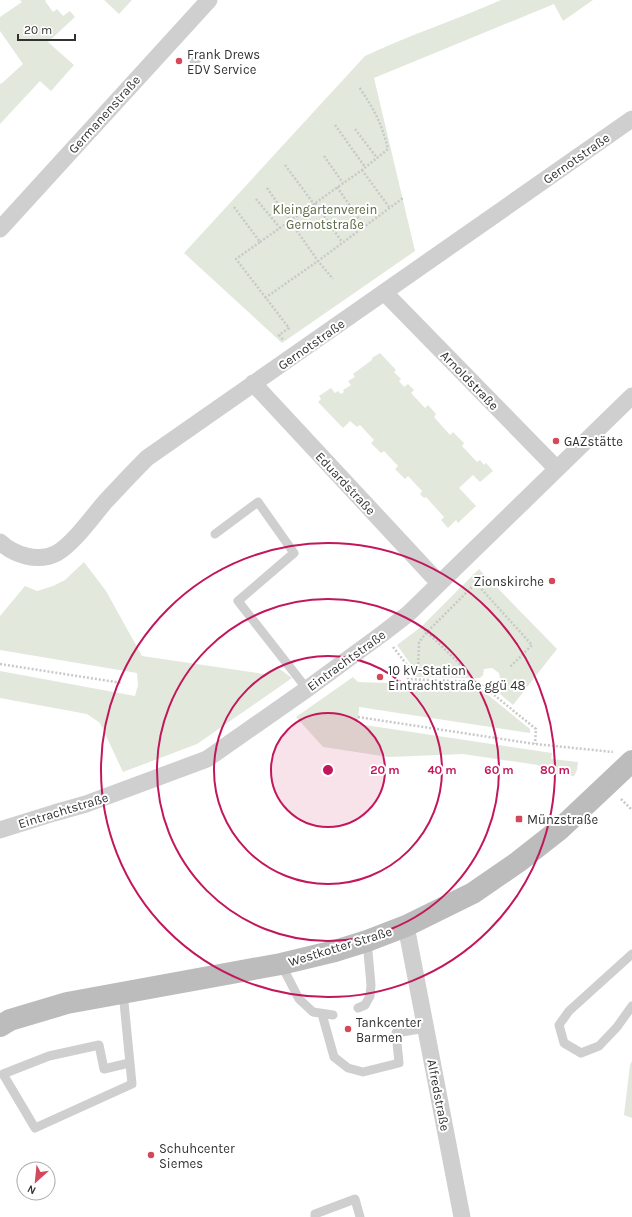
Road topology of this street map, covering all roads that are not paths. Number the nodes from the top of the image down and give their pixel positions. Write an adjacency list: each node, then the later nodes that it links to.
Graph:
1 (209, 0): 5 (street, Germanenstraße)
2 (201, 54): 3 (lane)
3 (194, 62)
4 (632, 119): 6 (street, Gernotstraße)
5 (0, 229)
6 (385, 292): 7 (street, Gernotstraße); 9 (street, Arnoldstraße)
7 (253, 383): 11 (street, Gernotstraße); 12 (street, Eduardstraße)
8 (632, 396): 9 (street, Eintrachtstraße)
9 (556, 468): 12 (street, Eintrachtstraße)
10 (215, 534): 13 (lane)
11 (0, 542)
12 (439, 583): 13 (street, Eintrachtstraße)
13 (307, 689): 15 (street, Eintrachtstraße)
14 (624, 756): 16 (main road, Westkotter Straße)
15 (0, 830)
16 (406, 926): 17 (main road, Westkotter Straße); 26 (street, Alfredstraße)
17 (367, 941): 19 (main road, Westkotter Straße); 22 (lane)
18 (632, 954): 21 (lane)
19 (280, 964): 20 (main road, Westkotter Straße); 23 (lane)
20 (123, 992): 25 (main road, Westkotter Straße); 27 (lane)
21 (632, 1006)
22 (358, 1008)
23 (322, 1014): 24 (lane); 26 (lane)
24 (333, 1015)
25 (0, 1026)
26 (426, 1028): 30 (street, Alfredstraße)
27 (130, 1063): 27 (lane)
28 (315, 1217): 29 (lane)
29 (360, 1217)
30 (462, 1217)

